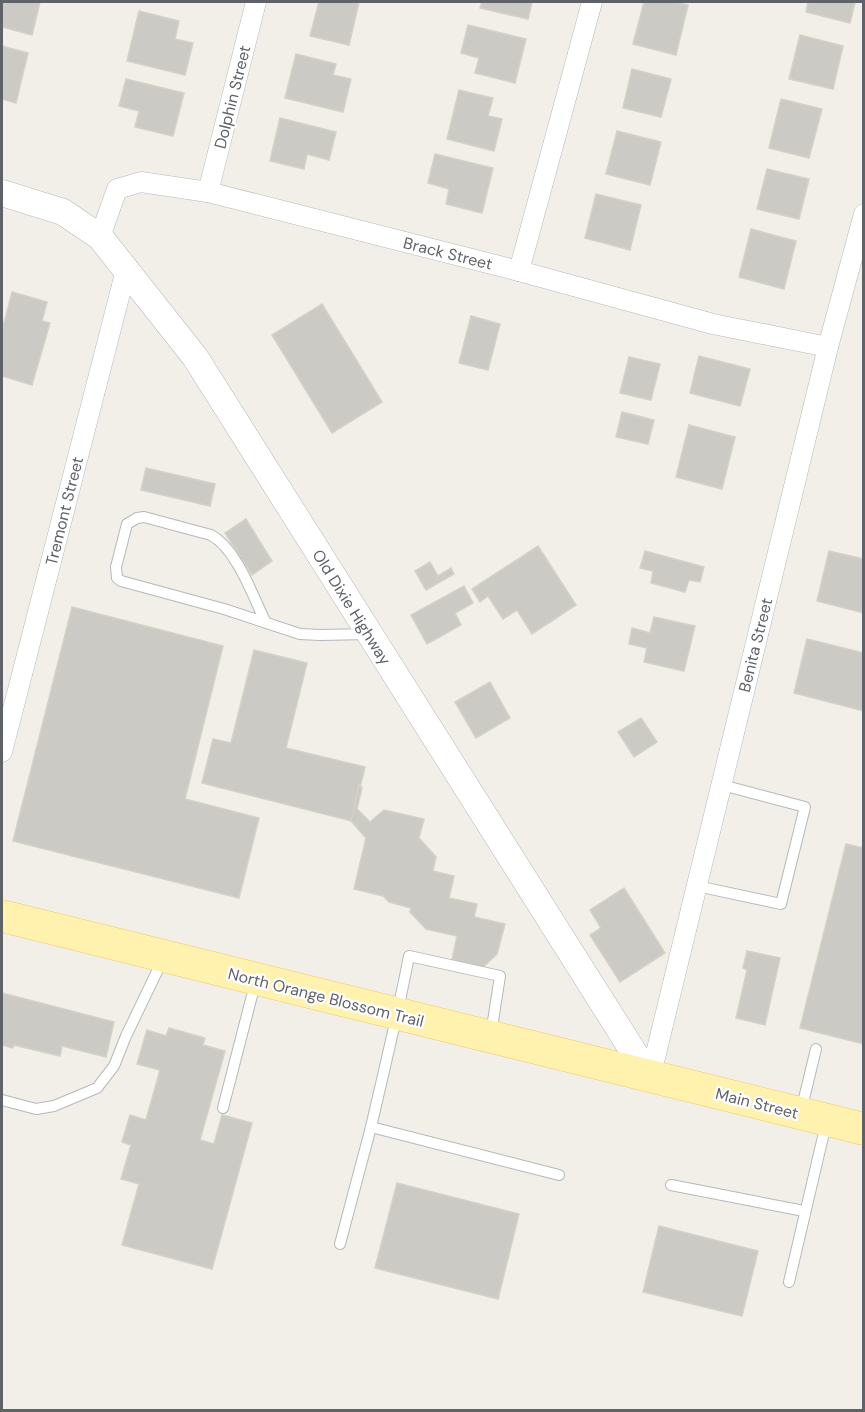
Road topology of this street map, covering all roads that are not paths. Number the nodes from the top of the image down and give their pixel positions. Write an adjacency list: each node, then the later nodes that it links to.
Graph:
1 (256, 2): 3 (street, Dolphin Street)
2 (592, 2): 8 (street)
3 (208, 192): 6 (street, Brack Street); 8 (street, Brack Street)
4 (2, 194): 6 (street, Old Dixie Highway)
5 (864, 214): 9 (street, Benita Street)
6 (100, 237): 7 (street, Old Dixie Highway)
7 (126, 270): 11 (street, Old Dixie Highway); 12 (street, Tremont Street)
8 (519, 271): 9 (street, Brack Street)
9 (828, 347): 13 (street, Benita Street)
10 (266, 623): 10 (lane); 11 (lane)
11 (369, 634): 21 (street, Old Dixie Highway)
12 (2, 752)
13 (722, 785): 14 (street, Benita Street); 14 (lane)
14 (697, 886): 21 (street, Benita Street)
15 (2, 916): 16 (main road, North Orange Blossom Trail)
16 (165, 956): 17 (main road, North Orange Blossom Trail); 22 (lane)
17 (256, 979): 18 (main road, North Orange Blossom Trail); 23 (lane)
18 (398, 1015): 19 (main road, North Orange Blossom Trail); 19 (lane); 25 (lane)
19 (491, 1038): 21 (main road, North Orange Blossom Trail)
20 (816, 1049): 24 (lane)
21 (650, 1078): 24 (main road, Main Street)
22 (2, 1100)
23 (223, 1108)
24 (814, 1117): 26 (main road, Main Street); 29 (lane)
25 (371, 1127): 27 (lane); 30 (lane)
26 (864, 1129)
27 (559, 1175)
28 (671, 1185): 29 (lane)
29 (804, 1211): 31 (lane)
30 (340, 1244)
31 (789, 1282)

